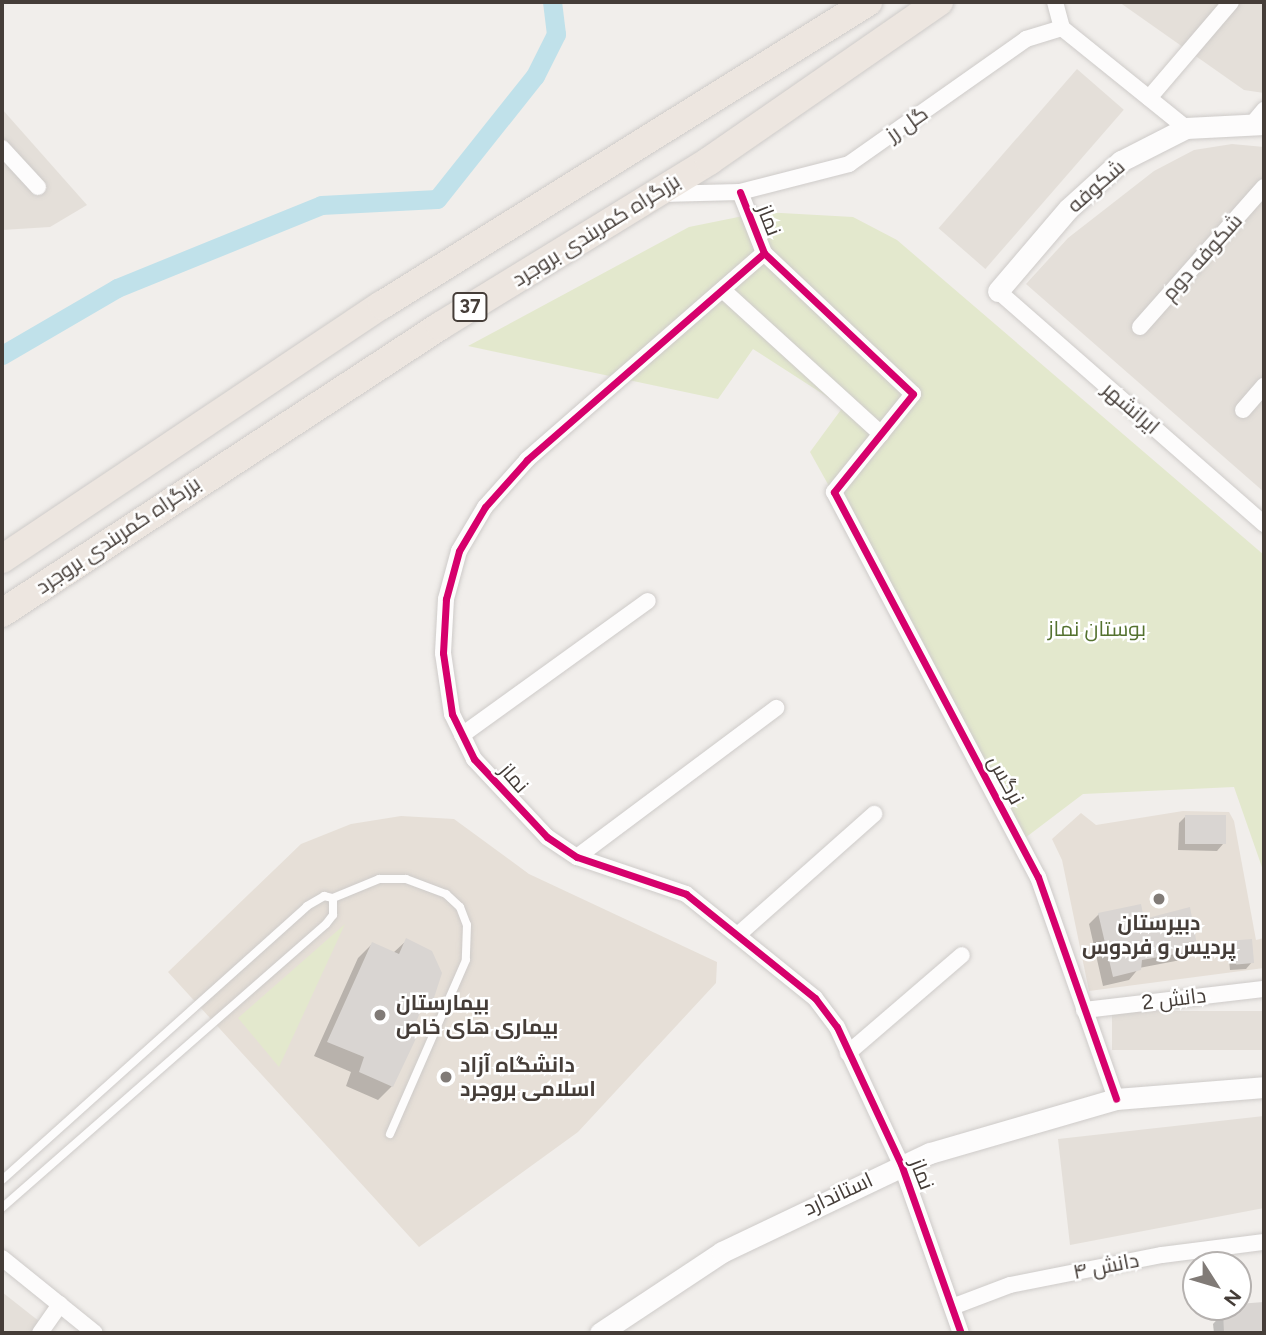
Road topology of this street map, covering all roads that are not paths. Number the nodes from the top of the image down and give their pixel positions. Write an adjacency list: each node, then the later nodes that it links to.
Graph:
1 (868, 2): 22 (highway, 37)
2 (939, 2): 13 (highway, بزرگراه کمربندی بروجرد / 37)
3 (1055, 2): 5 (street)
4 (1231, 2): 6 (street)
5 (1062, 28): 6 (street); 12 (street, گل رز)
6 (1149, 98): 8 (street)
7 (1261, 118): 8 (street, شکوفه)
8 (1186, 128): 15 (street, شکوفه)
9 (2, 148): 10 (street)
10 (38, 187)
11 (1264, 187): 17 (street, شکوفه دوم)
12 (740, 191): 13 (street, گل رز); 14 (street, نماز)
13 (654, 195): 24 (highway, بزرگراه کمربندی بروجرد / 37)
14 (764, 253): 16 (street, نماز); 20 (street)
15 (998, 291): 21 (street, ایرانشهر)
16 (725, 292): 20 (street); 26 (street, نماز)
17 (1140, 327)
18 (1264, 386): 19 (street)
19 (1243, 410)
20 (881, 434): 33 (street, نرگس)
21 (1264, 524)
22 (2, 559)
23 (648, 601): 26 (street)
24 (2, 613)
25 (776, 708): 28 (street)
26 (463, 735): 28 (street, نماز)
27 (874, 814): 30 (street)
28 (577, 857): 30 (street, نماز)
29 (333, 898): 37 (lane); 39 (lane); 40 (lane)
30 (739, 934): 34 (street, نماز)
31 (962, 955): 34 (street)
32 (1264, 989): 33 (street, دانش 2)
33 (1084, 1010): 36 (street, نرگس)
34 (848, 1053): 38 (street, نماز)
35 (1264, 1087): 36 (street, استاندارد)
36 (1116, 1099): 38 (street, استاندارد)
37 (390, 1134)
38 (901, 1164): 44 (street, نماز); 47 (street, استاندارد)
39 (2, 1180)
40 (2, 1208)
41 (1264, 1241): 44 (street, دانش ۴)
42 (2, 1258): 43 (street)
43 (60, 1304): 45 (street); 46 (street)
44 (952, 1307): 48 (street, نماز)
45 (40, 1333)
46 (95, 1333)
47 (600, 1333)
48 (961, 1333)

